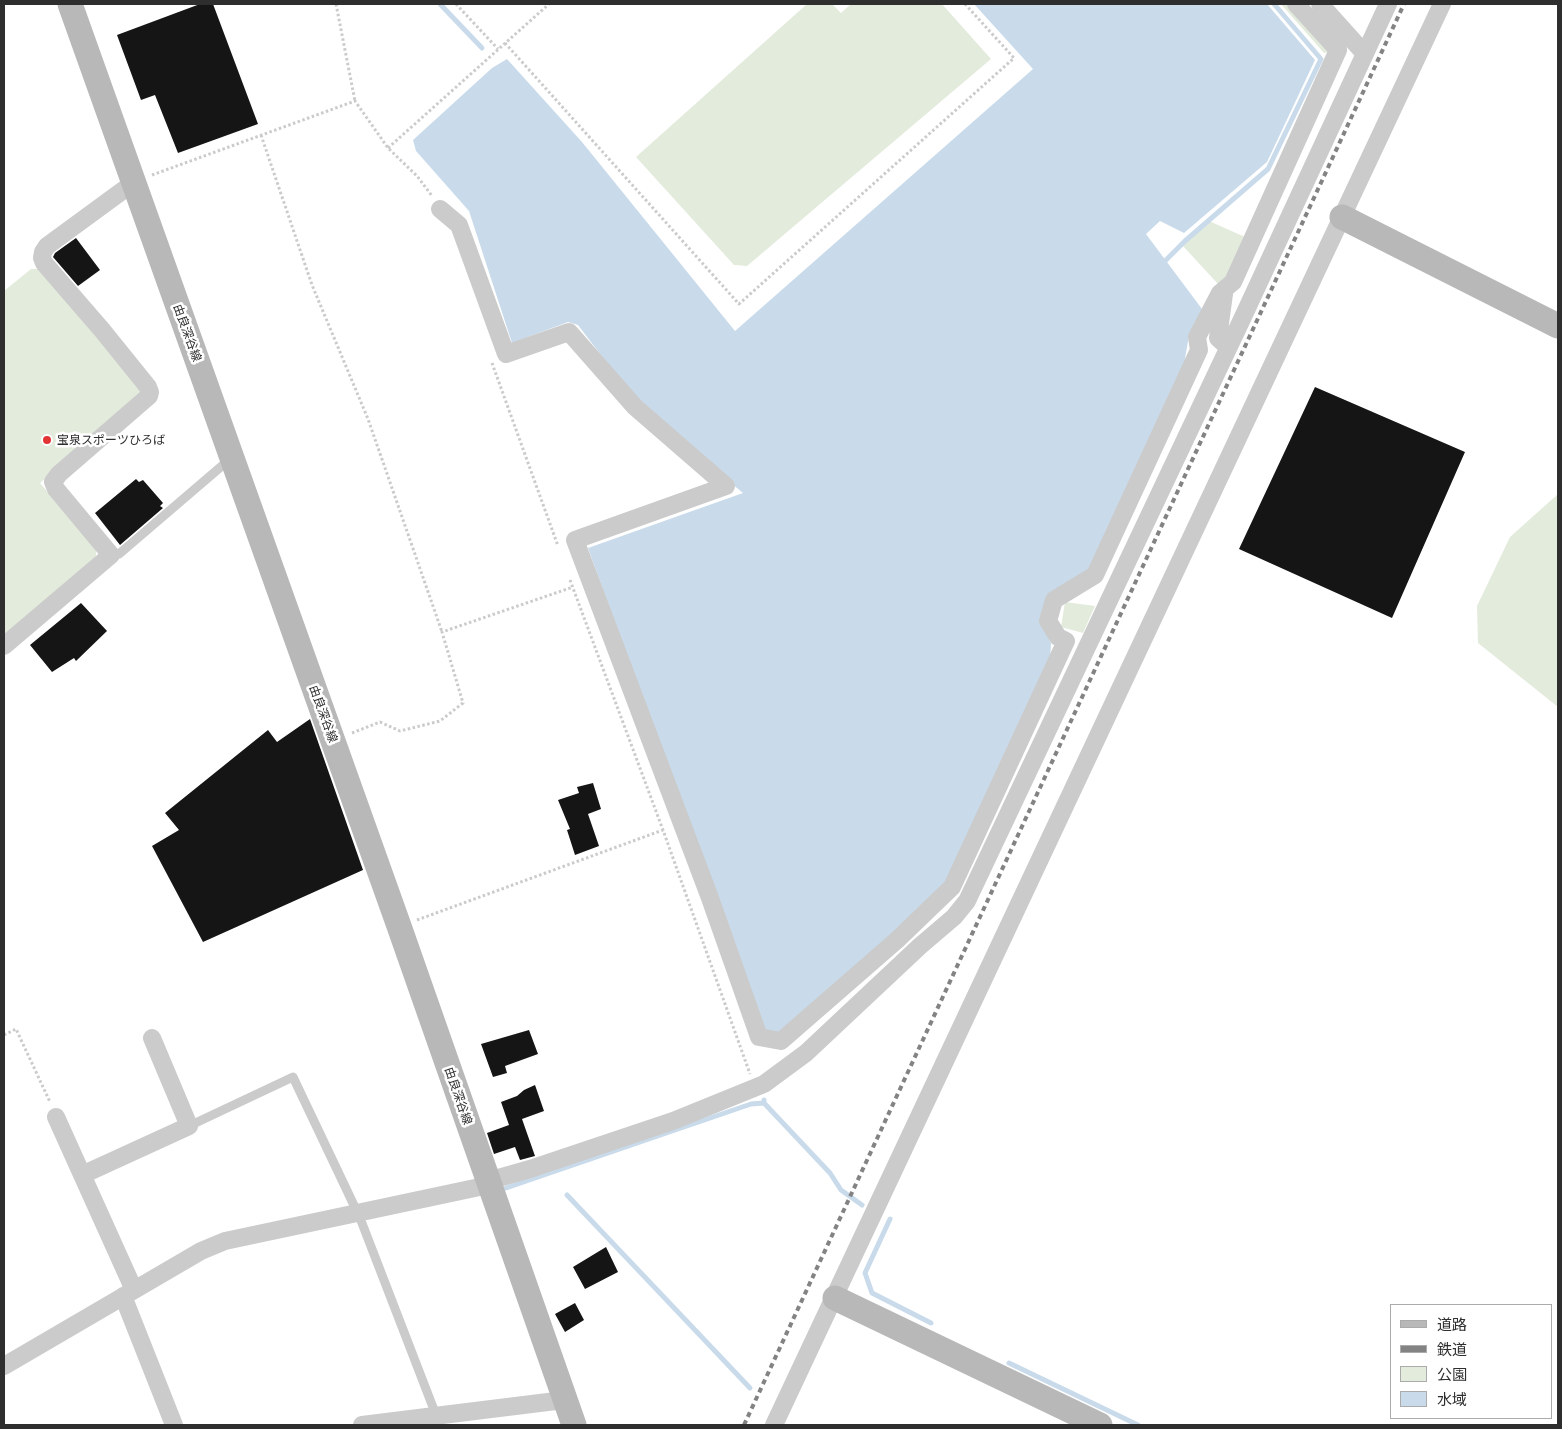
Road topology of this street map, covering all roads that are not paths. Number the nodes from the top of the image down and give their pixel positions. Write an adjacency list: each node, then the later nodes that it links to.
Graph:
1 (70, 4): 7 (main road, 由良深谷線)
2 (1296, 4): 10 (street)
3 (1320, 4): 6 (street)
4 (1388, 4): 6 (street)
5 (1442, 4): 9 (street)
6 (1365, 54): 12 (street)
7 (133, 182): 13 (main road, 由良深谷線); 14 (street)
8 (440, 209): 10 (street)
9 (1342, 217): 11 (main road); 23 (street)
10 (1224, 289): 12 (street)
11 (1558, 326)
12 (1228, 347): 20 (street)
13 (226, 463): 14 (lane); 20 (main road, 由良深谷線)
14 (111, 555): 15 (street)
15 (4, 646)
16 (152, 1038): 18 (street)
17 (56, 1117): 19 (street)
18 (189, 1126): 19 (street); 21 (lane)
19 (82, 1175): 22 (street)
20 (488, 1183): 21 (street); 25 (main road, 由良深谷線)
21 (358, 1213): 22 (street); 26 (lane)
22 (129, 1293): 24 (street); 27 (street)
23 (836, 1298): 30 (street); 31 (main road)
24 (4, 1366)
25 (564, 1400): 26 (street); 29 (main road, 由良深谷線)
26 (436, 1416): 28 (street)
27 (174, 1425)
28 (362, 1425)
29 (574, 1425)
30 (774, 1425)
31 (1100, 1425)

